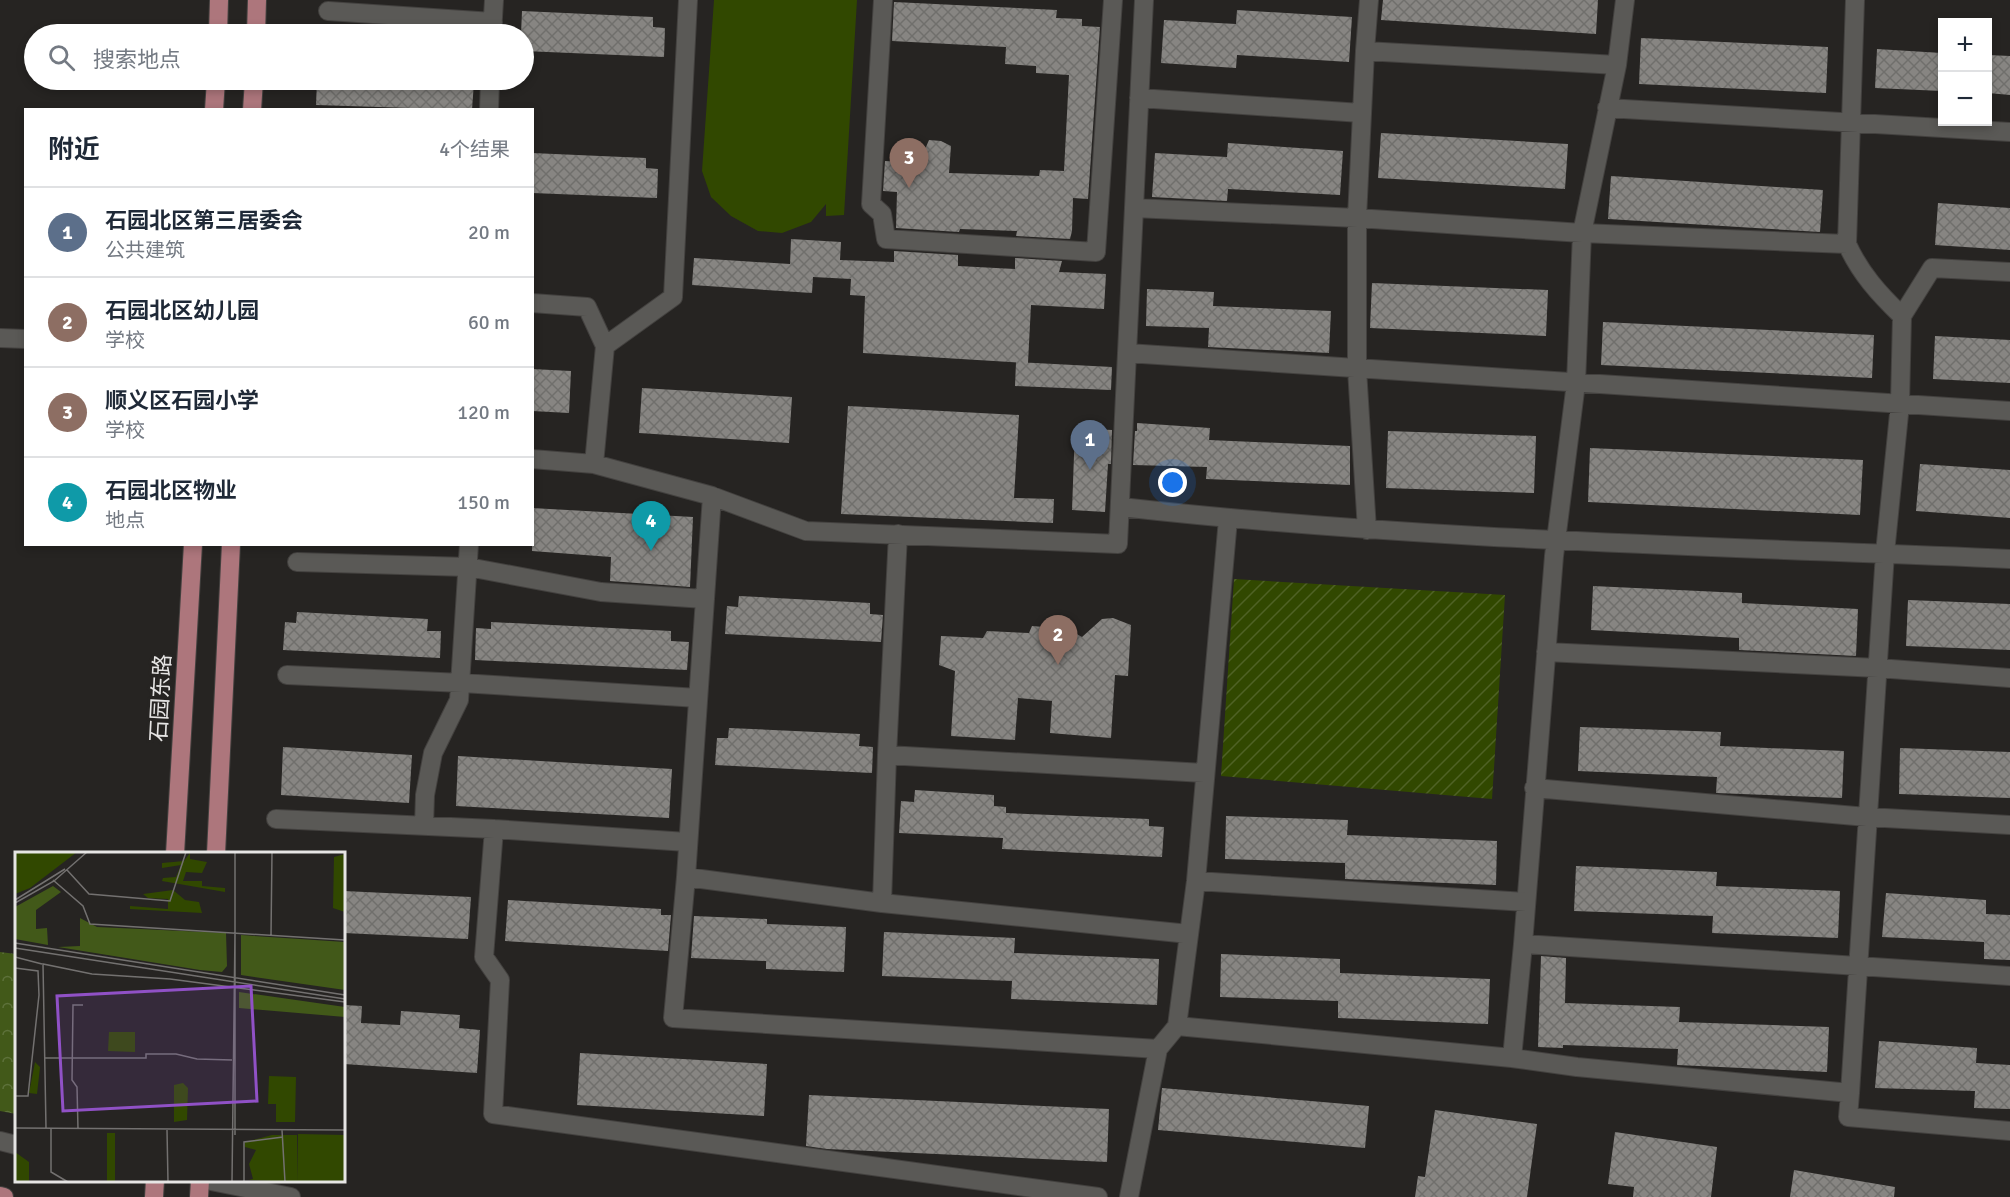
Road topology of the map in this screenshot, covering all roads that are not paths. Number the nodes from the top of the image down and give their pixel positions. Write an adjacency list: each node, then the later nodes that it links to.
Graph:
1 (219, 0): 12 (main road)
2 (257, 0): 13 (main road)
3 (494, 0): 15 (street)
4 (688, 0): 38 (street)
5 (884, 0): 6 (street)
6 (1113, 0)
7 (1144, 0): 21 (street)
8 (1369, 0): 16 (street)
9 (1625, 0): 17 (street)
10 (1855, 0): 27 (street)
11 (328, 11): 14 (street)
12 (218, 24)
13 (256, 24)
14 (454, 24)
15 (493, 24)
16 (1365, 51): 17 (street); 26 (street)
17 (1617, 65): 25 (street)
18 (215, 90): 22 (main road)
19 (253, 90): 23 (main road)
20 (490, 90): 24 (street)
21 (1139, 98): 26 (street); 29 (street)
22 (214, 108)
23 (252, 108)
24 (489, 108)
25 (1606, 108): 27 (street); 31 (street)
26 (1361, 112): 30 (street)
27 (1849, 122): 28 (street); 32 (street)
28 (2010, 132)
29 (1134, 208): 30 (street); 39 (street)
30 (1357, 218): 31 (street); 40 (street)
31 (1582, 233): 32 (street); 41 (street)
32 (1847, 244): 35 (street)
33 (2010, 272): 35 (street)
34 (534, 303): 38 (street)
35 (1902, 316): 42 (street)
36 (0, 338): 37 (street)
37 (24, 339)
38 (605, 346): 45 (street)
39 (1127, 353): 40 (street); 47 (street)
40 (1357, 369): 41 (street); 49 (street)
41 (1576, 383): 42 (street); 51 (street)
42 (1900, 404): 43 (street); 55 (street)
43 (2010, 411)
44 (534, 459): 45 (street)
45 (594, 464): 46 (street)
46 (712, 496): 50 (street); 59 (street)
47 (1121, 507): 48 (street); 50 (street)
48 (1228, 519): 49 (street); 67 (street)
49 (1367, 530): 51 (street)
50 (898, 534): 66 (street)
51 (1556, 540): 55 (street); 60 (street)
52 (193, 546): 75 (main road, 石园东路)
53 (231, 546): 76 (main road)
54 (469, 546): 58 (street)
55 (1885, 553): 56 (street); 61 (street)
56 (2010, 559)
57 (297, 562): 58 (street)
58 (468, 567): 59 (street); 64 (street)
59 (705, 599): 65 (street)
60 (1546, 652): 61 (street); 68 (street)
61 (1878, 668): 63 (street); 69 (street)
62 (287, 675): 64 (street)
63 (2010, 678)
64 (462, 683): 65 (street); 72 (street)
65 (698, 698): 74 (street)
66 (888, 755): 67 (street); 80 (street)
67 (1204, 773): 78 (street)
68 (1534, 788): 69 (street); 79 (street)
69 (1867, 817): 71 (street); 83 (street)
70 (276, 819): 72 (street)
71 (2010, 825)
72 (424, 826): 73 (street)
73 (494, 829): 74 (street); 98 (street)
74 (687, 842): 77 (street)
75 (175, 852)
76 (216, 852)
77 (686, 877): 80 (street); 86 (street)
78 (1196, 881): 79 (street); 81 (street)
79 (1526, 902): 82 (street)
80 (882, 903): 81 (street)
81 (1189, 934): 85 (street)
82 (1523, 944): 83 (street); 87 (street)
83 (1857, 967): 84 (street); 88 (street)
84 (2010, 976)
85 (1178, 1026): 86 (street); 87 (street)
86 (1158, 1049): 99 (street)
87 (1512, 1058): 88 (street)
88 (1850, 1093): 89 (street)
89 (2010, 1131)
90 (0, 1141): 91 (street)
91 (15, 1145)
92 (155, 1182): 95 (main road)
93 (200, 1182): 96 (main road)
94 (216, 1182): 97 (street)
95 (154, 1197)
96 (199, 1197)
97 (291, 1197)
98 (1098, 1197)
99 (1130, 1197)

